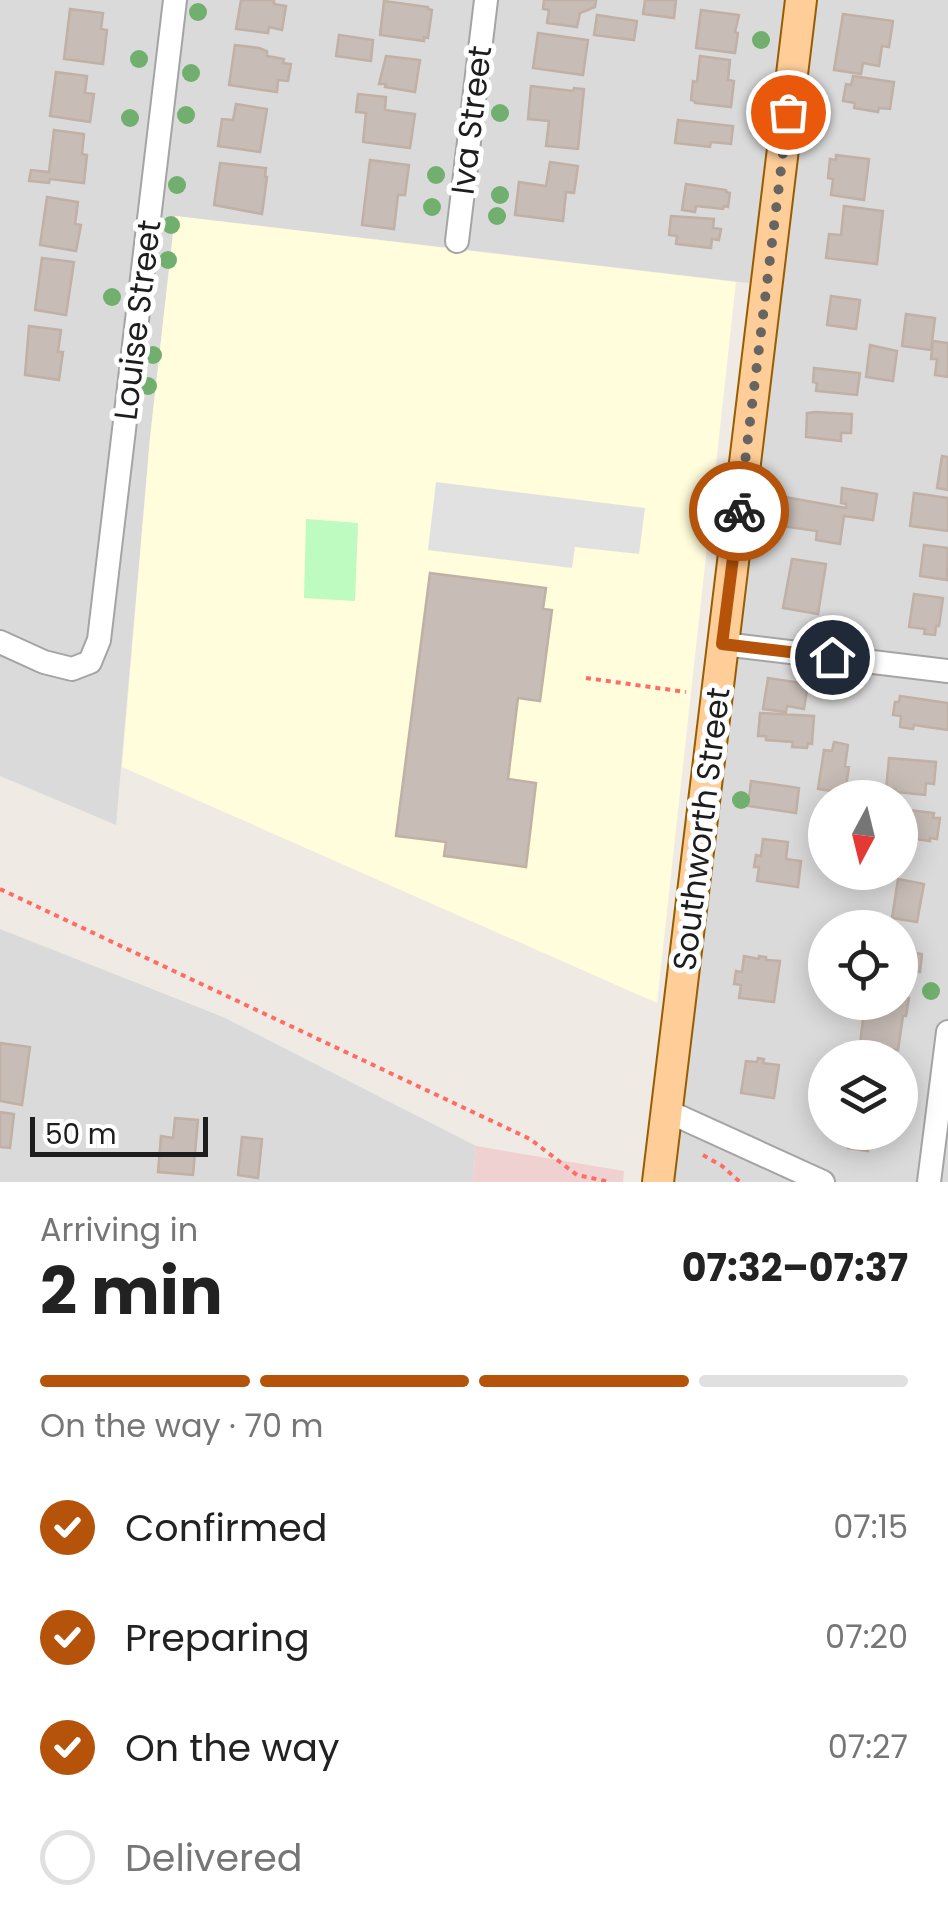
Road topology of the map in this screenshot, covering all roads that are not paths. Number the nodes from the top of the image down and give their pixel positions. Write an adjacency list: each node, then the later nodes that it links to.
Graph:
1 (175, 0): 5 (street, Louise Street)
2 (486, 0): 4 (street, Iva Street)
3 (801, 0): 6 (main road, Southworth Street)
4 (456, 241)
5 (0, 642)
6 (722, 644): 7 (street); 9 (main road, Southworth Street)
7 (948, 672)
8 (948, 1032): 12 (street)
9 (667, 1111): 10 (main road, Southworth Street); 11 (street)
10 (658, 1182)
11 (824, 1182)
12 (929, 1182)

